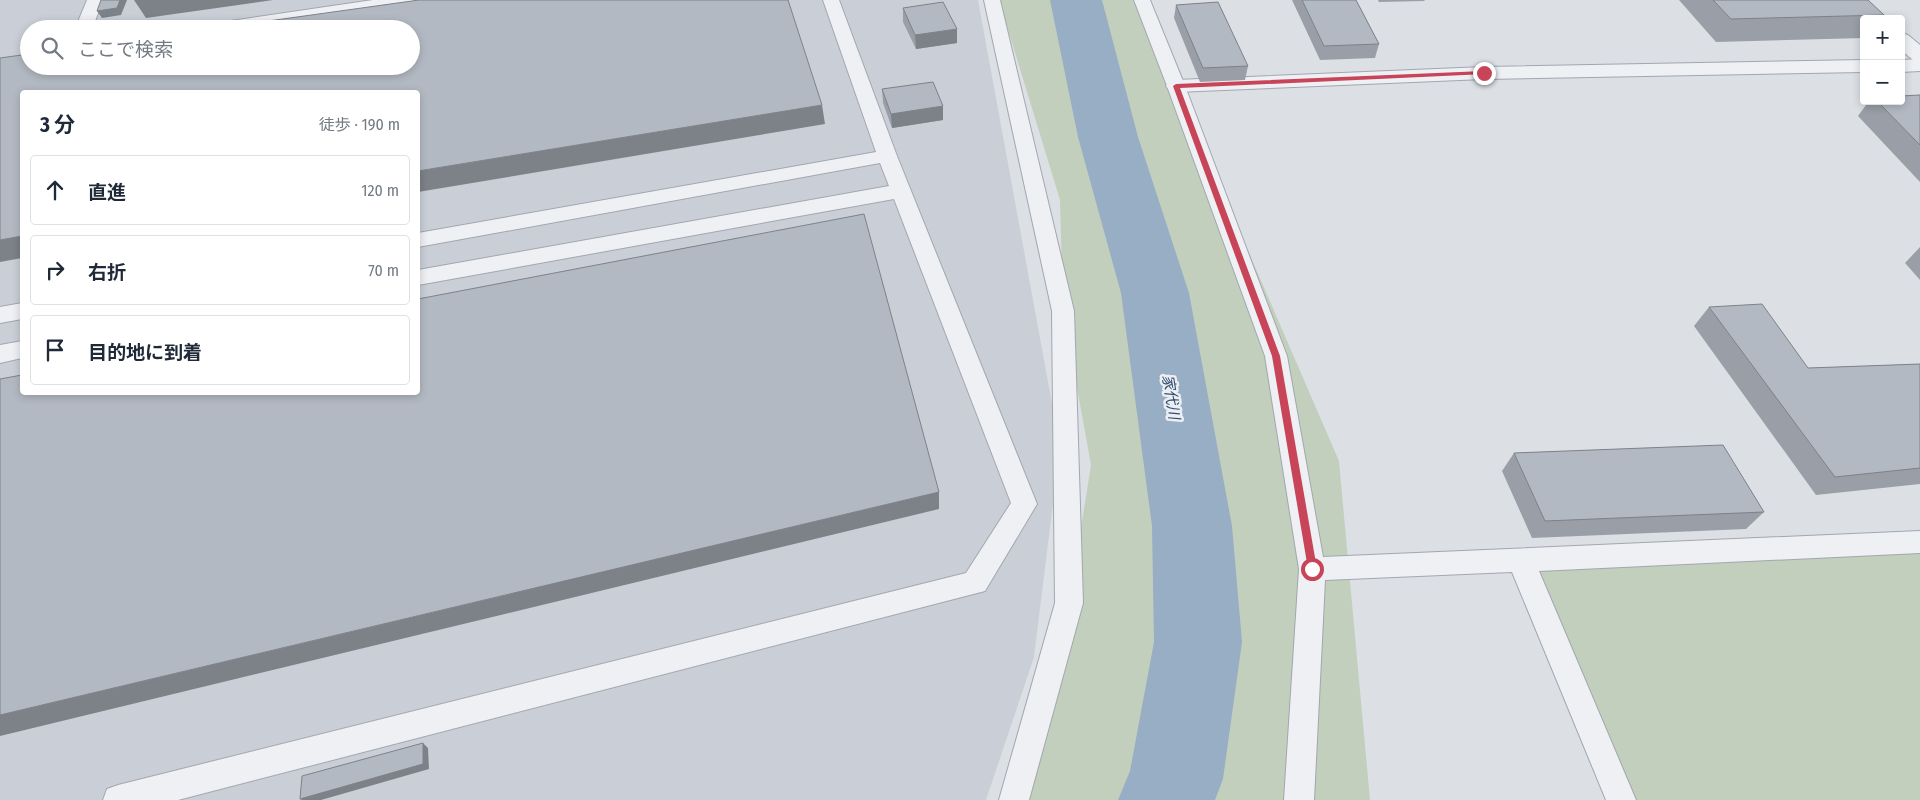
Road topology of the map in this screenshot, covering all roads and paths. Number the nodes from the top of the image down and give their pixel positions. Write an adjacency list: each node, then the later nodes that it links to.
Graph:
1 (95, 0): 6 (lane)
2 (407, 0): 7 (lane)
3 (831, 0): 14 (lane)
4 (992, 0): 26 (lane)
5 (1142, 0): 13 (lane)
6 (87, 20)
7 (271, 20)
8 (1905, 43): 9 (street)
9 (1920, 56)
10 (1920, 65): 12 (street)
11 (1860, 66): 13 (street)
12 (1905, 66)
13 (1176, 86): 24 (lane)
14 (887, 156): 15 (lane); 16 (lane)
15 (900, 191): 17 (lane); 25 (lane)
16 (420, 240)
17 (420, 278)
18 (20, 310): 19 (lane)
19 (0, 314)
20 (20, 350): 21 (lane)
21 (0, 354)
22 (1920, 542): 23 (lane)
23 (1520, 560): 24 (lane); 28 (lane)
24 (1312, 569): 27 (lane)
25 (118, 800)
26 (1014, 800)
27 (1299, 800)
28 (1621, 800)

